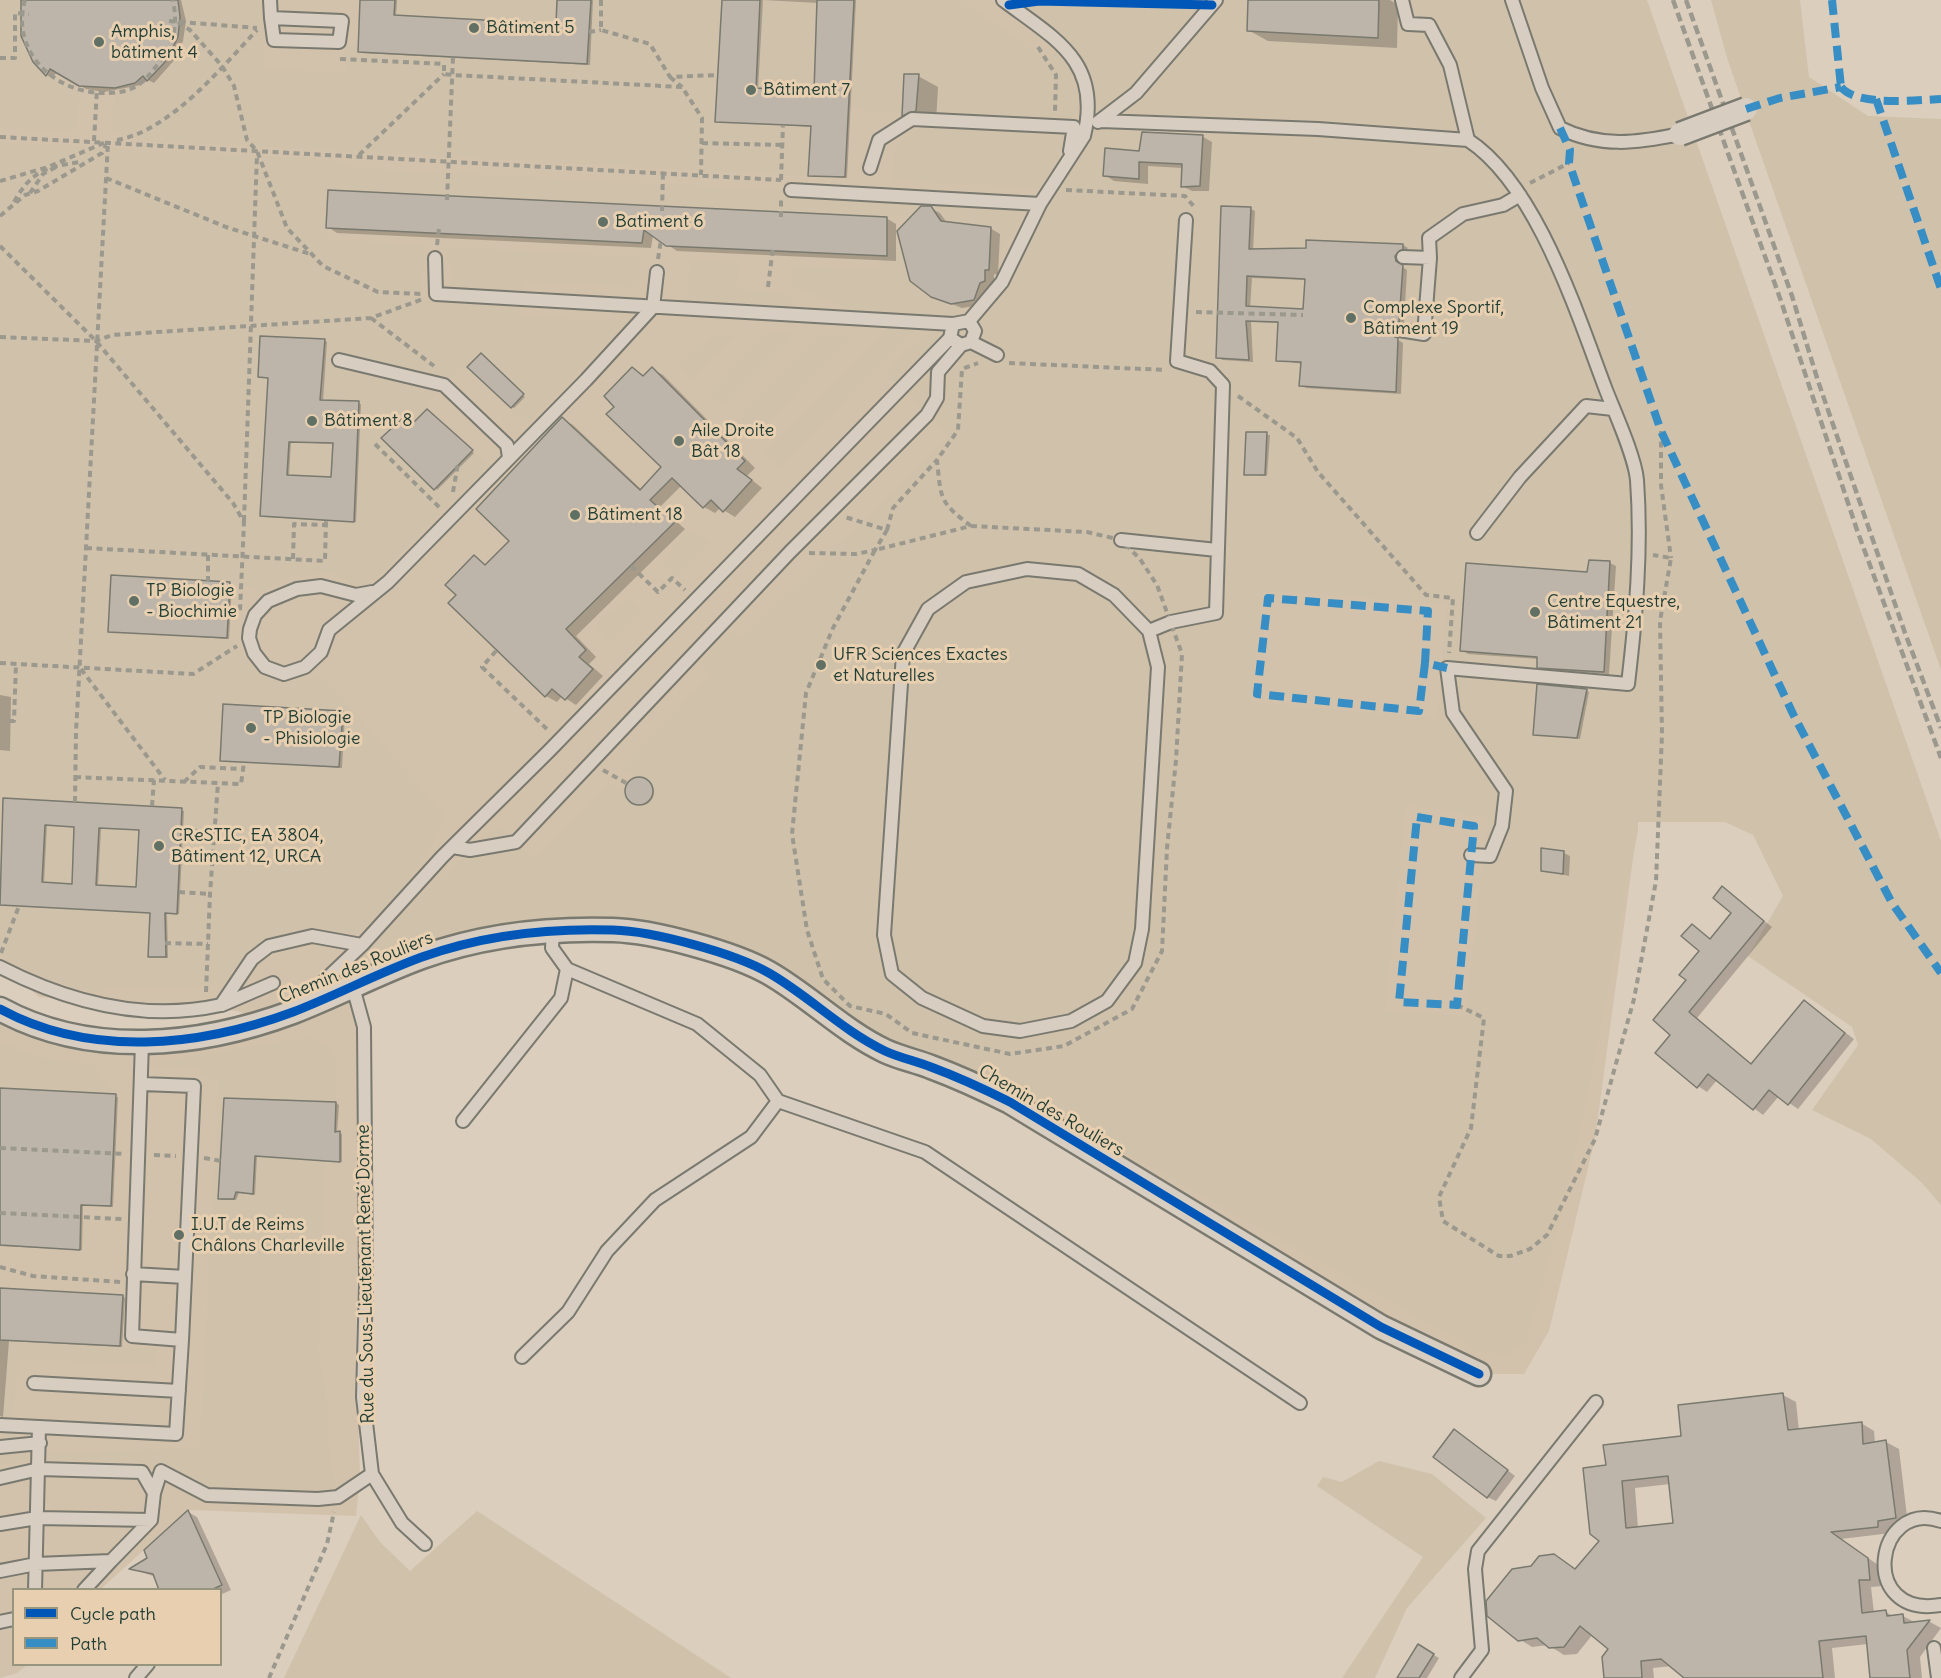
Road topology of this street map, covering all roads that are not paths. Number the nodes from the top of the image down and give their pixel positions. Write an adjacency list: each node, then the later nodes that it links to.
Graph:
1 (270, 0): 6 (lane)
2 (1003, 0): 9 (lane)
3 (1216, 0): 8 (lane)
4 (1402, 0): 11 (lane)
5 (1512, 0): 10 (lane)
6 (269, 24): 6 (lane)
7 (1746, 109): 10 (street, bridge)
8 (1101, 121): 9 (lane); 11 (lane)
9 (1086, 127): 12 (lane)
10 (1680, 134)
11 (1467, 140): 15 (lane)
12 (1070, 155): 13 (lane); 16 (lane)
13 (870, 168)
14 (790, 190): 16 (lane)
15 (1520, 195): 20 (lane); 29 (lane)
16 (1043, 199): 23 (lane)
17 (1191, 219): 33 (lane)
18 (1403, 257): 20 (lane)
19 (435, 258): 22 (lane)
20 (1430, 258): 25 (lane)
21 (657, 272): 22 (lane)
22 (653, 307): 24 (lane); 30 (lane)
23 (969, 321): 24 (lane); 26 (lane)
24 (953, 324): 26 (lane)
25 (1399, 330)
26 (960, 342): 27 (lane); 36 (lane); 36 (lane)
27 (999, 358)
28 (339, 360): 30 (lane)
29 (1613, 409): 31 (lane); 37 (lane)
30 (509, 457): 34 (lane)
31 (1477, 533)
32 (1121, 540): 33 (lane)
33 (1217, 550): 35 (lane)
34 (372, 592): 34 (lane)
35 (1149, 631): 35 (lane)
36 (453, 847): 39 (lane)
37 (1471, 855)
38 (553, 931): 41 (lane); 43 (street, Chemin des Rouliers); 55 (street, Chemin des Rouliers)
39 (362, 945): 44 (lane); 46 (lane)
40 (0, 967): 44 (lane)
41 (567, 969): 49 (lane); 50 (lane)
42 (273, 983): 44 (lane)
43 (353, 987): 46 (street, Chemin des Rouliers); 65 (lane, Rue du Sous-Lieutenant René Dorme)
44 (221, 1005)
45 (0, 1009): 47 (street, Chemin des Rouliers)
46 (290, 1013): 47 (street, Chemin des Rouliers)
47 (142, 1043): 48 (lane)
48 (142, 1084): 51 (lane); 52 (lane)
49 (778, 1101): 54 (lane); 59 (lane)
50 (463, 1121)
51 (185, 1277): 52 (lane); 53 (lane)
52 (133, 1279): 53 (lane)
53 (182, 1340): 57 (lane)
54 (522, 1357)
55 (1479, 1374)
56 (34, 1383): 57 (lane)
57 (179, 1392): 61 (lane)
58 (1596, 1402): 82 (lane)
59 (1300, 1403)
60 (0, 1425): 61 (lane)
61 (39, 1427): 62 (lane)
62 (40, 1443): 63 (lane); 64 (lane)
63 (0, 1447)
64 (39, 1469): 66 (lane); 67 (lane); 68 (lane)
65 (372, 1474): 67 (lane); 72 (lane, Rue du Sous-Lieutenant René Dorme)
66 (0, 1478)
67 (154, 1492): 69 (lane)
68 (37, 1518): 69 (lane); 71 (lane); 74 (lane)
69 (152, 1520): 73 (lane)
70 (1941, 1521): 78 (lane)
71 (0, 1524)
72 (425, 1544)
73 (111, 1561): 74 (lane); 77 (lane)
74 (36, 1564): 75 (lane); 76 (lane)
75 (0, 1571)
76 (35, 1588)
77 (86, 1588)
78 (1941, 1605)
79 (1934, 1648): 83 (lane)
80 (147, 1666): 81 (lane)
81 (136, 1678)
82 (1461, 1678)
83 (1938, 1678)

